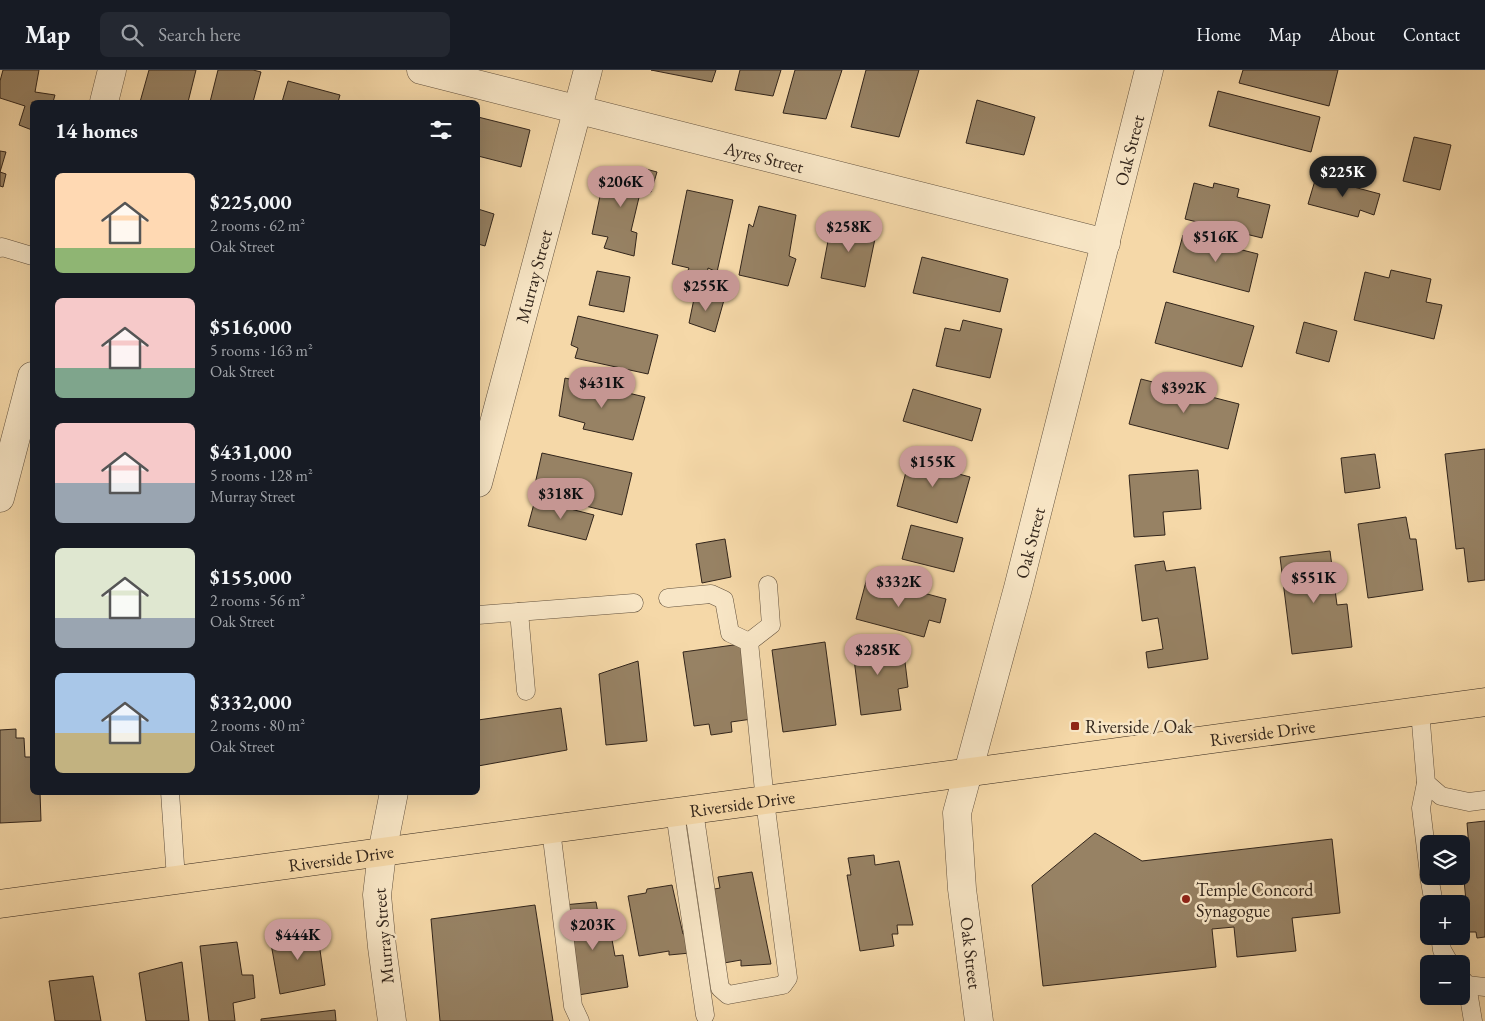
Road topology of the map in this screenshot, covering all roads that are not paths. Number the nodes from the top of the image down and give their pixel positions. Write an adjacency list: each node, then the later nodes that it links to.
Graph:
1 (112, 70): 5 (street)
2 (420, 70): 6 (street, Ayres Street)
3 (588, 70): 6 (street, Murray Street)
4 (1149, 70): 7 (street, Oak Street)
5 (104, 100)
6 (578, 109): 7 (street, Ayres Street); 11 (street, Murray Street)
7 (1106, 243): 22 (street, Oak Street)
8 (0, 248): 9 (lane)
9 (30, 255)
10 (30, 384): 12 (street)
11 (480, 476)
12 (0, 498)
13 (768, 585): 18 (lane)
14 (668, 598): 18 (lane)
15 (634, 603): 16 (lane)
16 (519, 612): 17 (lane); 19 (lane)
17 (480, 615)
18 (749, 642): 27 (lane)
19 (526, 691)
20 (1485, 702): 21 (main road, Riverside Drive)
21 (1420, 711): 22 (main road, Riverside Drive); 23 (lane)
22 (968, 773): 27 (main road, Riverside Drive); 40 (street, Oak Street)
23 (1426, 783): 26 (lane); 30 (lane)
24 (170, 795): 32 (lane)
25 (393, 795): 31 (street, Murray Street)
26 (1485, 800)
27 (764, 801): 28 (main road, Riverside Drive); 28 (lane)
28 (684, 812): 29 (main road, Riverside Drive); 37 (lane)
29 (551, 830): 31 (main road, Riverside Drive); 39 (lane)
30 (1424, 835)
31 (382, 853): 32 (main road, Riverside Drive); 38 (street, Murray Street)
32 (176, 879): 33 (main road, Riverside Drive)
33 (0, 904)
34 (1470, 983): 35 (lane)
35 (1485, 987)
36 (1469, 1005): 41 (lane)
37 (705, 1015)
38 (392, 1021)
39 (580, 1021)
40 (980, 1021)
41 (1473, 1021)

